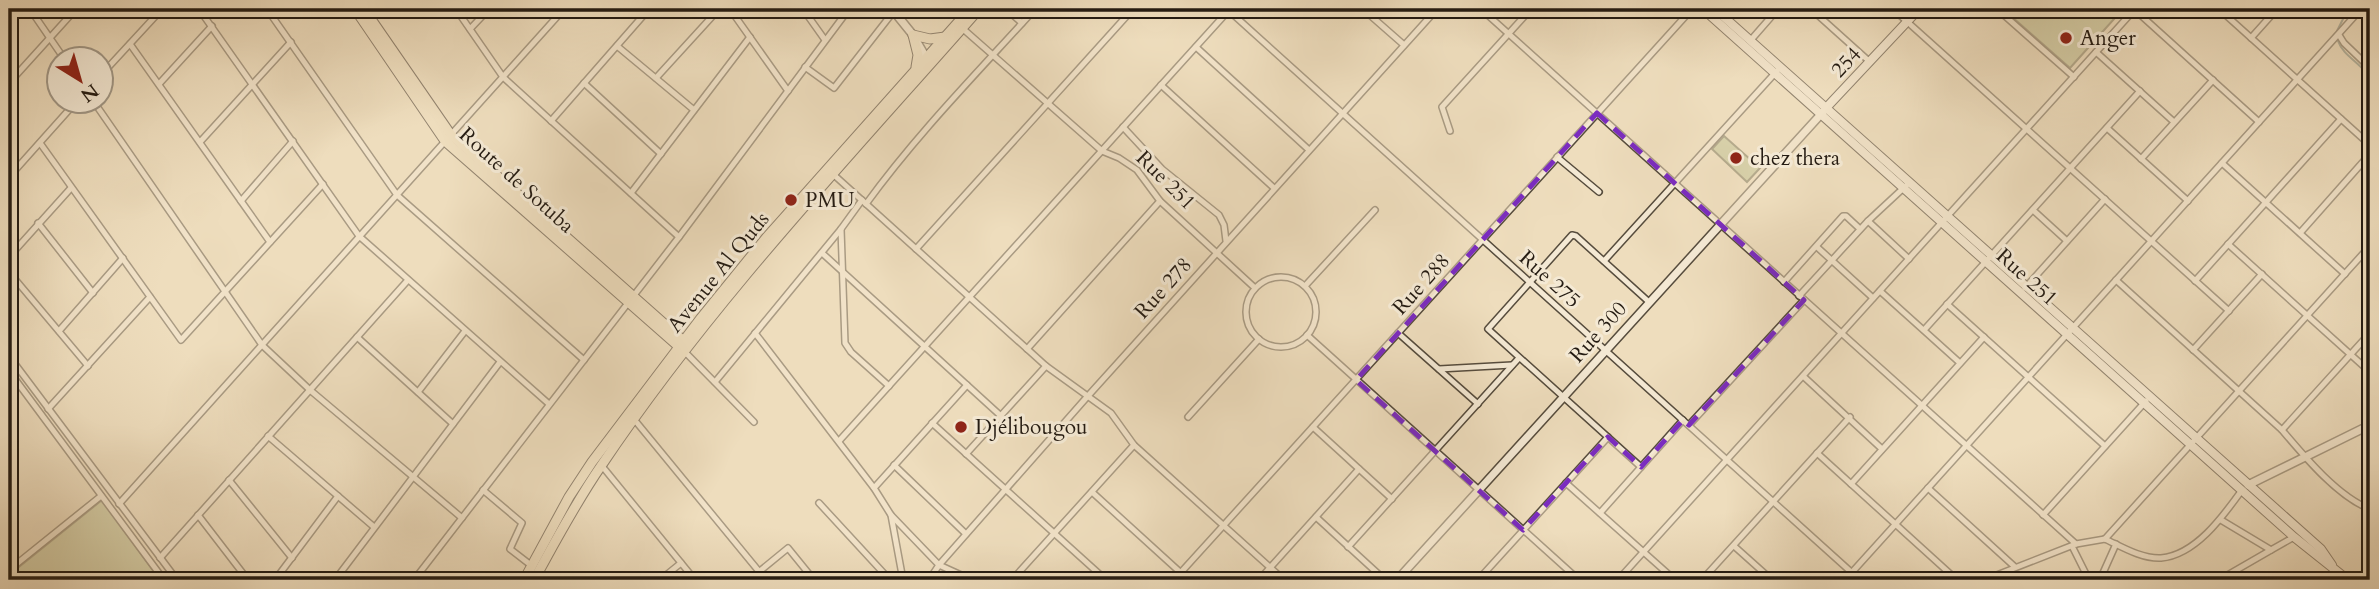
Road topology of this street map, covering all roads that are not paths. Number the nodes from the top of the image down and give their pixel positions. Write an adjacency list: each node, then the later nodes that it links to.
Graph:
1 (30, 9): 47 (street)
2 (76, 9): 47 (street)
3 (162, 9): 54 (street)
4 (199, 9): 41 (street)
5 (267, 9): 52 (street)
6 (355, 9): 95 (main road, Route de Sotuba)
7 (364, 9): 95 (main road, Route de Sotuba)
8 (456, 9): 43 (street)
9 (489, 9): 43 (street)
10 (564, 9): 68 (street)
11 (649, 9): 57 (street)
12 (719, 9): 70 (street)
13 (730, 9): 48 (street)
14 (849, 9): 51 (street)
15 (970, 9): 49 (main road, Avenue Al Quds)
16 (979, 9): 42 (main road, Avenue Al Quds)
17 (1006, 9): 40 (street)
18 (1035, 9): 40 (street)
19 (1133, 9): 80 (street)
20 (1229, 9): 58 (street); 83 (street, Rue 275)
21 (1363, 9): 55 (street)
22 (1437, 9): 55 (street, Rue 278)
23 (1481, 9): 44 (street)
24 (1531, 9): 44 (street)
25 (1692, 9): 84 (street, Rue 288)
26 (1703, 9): 53 (main road, Rue 251)
27 (1715, 9): 53 (main road, Rue 251)
28 (1778, 9): 53 (street)
29 (1811, 9): 63 (street)
30 (1893, 9): 39 (street)
31 (1919, 9): 39 (main road, 254)
32 (1997, 9): 69 (street)
33 (2135, 9): 59 (street); 72 (street)
34 (2219, 9): 50 (street)
35 (2277, 9): 50 (street)
36 (805, 10): 51 (street)
37 (893, 10): 45 (street); 64 (street)
38 (2359, 10): 46 (street)
39 (1908, 21): 63 (main road, 254); 93 (street)
40 (1022, 23): 60 (street)
41 (212, 26): 75 (street); 76 (street)
42 (962, 28): 60 (street, Rue 251); 62 (main road, Avenue Al Quds)
43 (470, 29): 68 (street)
44 (1508, 34): 84 (street); 94 (street)
45 (914, 35): 49 (main road); 62 (street); 66 (main road)
46 (2339, 35): 65 (street); 71 (street)
47 (50, 37): 56 (street); 73 (street)
48 (750, 37): 78 (street); 81 (street)
49 (944, 37): 62 (main road, Avenue Al Quds)
50 (2251, 38): 71 (street)
51 (825, 40): 64 (street)
52 (290, 42): 76 (street); 117 (street)
53 (1748, 43): 67 (main road, Rue 251)
54 (130, 44): 61 (street); 75 (street)
55 (1404, 45): 83 (street, Rue 278)
56 (56, 46)
57 (617, 46): 70 (street); 74 (street)
58 (1196, 47): 77 (street); 100 (street)
59 (2096, 52): 69 (street); 79 (street)
60 (992, 54): 80 (street, Rue 251); 122 (street)
61 (116, 59)
62 (928, 61): 66 (main road, Avenue Al Quds); 108 (main road, Avenue Al Quds)
63 (1870, 62): 82 (main road, 254)
64 (806, 67): 78 (street)
65 (2370, 68)
66 (916, 69): 193 (main road, Avenue Al Quds)
67 (1778, 70): 82 (main road, Rue 251); 110 (street)
68 (503, 77): 88 (street); 95 (street)
69 (2074, 77): 93 (street)
70 (656, 78): 81 (street)
71 (2297, 79): 87 (street); 90 (street)
72 (2213, 80): 89 (street); 90 (street)
73 (9, 83)
74 (584, 83): 88 (street); 102 (street)
75 (159, 84): 97 (street)
76 (253, 84): 96 (street); 97 (street)
77 (1161, 85): 91 (street); 114 (street)
78 (788, 91): 135 (street)
79 (2140, 91): 89 (street); 92 (street)
80 (1048, 103): 101 (street, Rue 251); 144 (street)
81 (694, 110): 102 (street)
82 (1823, 111): 112 (main road, Rue 251); 130 (street, Rue 300)
83 (1342, 113): 100 (street, Rue 278); 136 (street, Rue 275)
84 (1597, 113): 104 (street, Rue 288); 110 (street)
85 (64, 116): 98 (street)
86 (104, 116): 167 (street)
87 (2341, 119): 99 (street); 123 (street)
88 (551, 121): 116 (street)
89 (2174, 122): 105 (street)
90 (2259, 122): 106 (street)
91 (1123, 127): 101 (street); 137 (street)
92 (2107, 128): 105 (street); 107 (street)
93 (2027, 129): 107 (street); 126 (street)
94 (1450, 131)
95 (448, 138): 117 (street); 174 (main road, Route de Sotuba)
96 (293, 141): 111 (street); 119 (street)
97 (200, 142): 119 (street)
98 (40, 143): 109 (street); 113 (street)
99 (2370, 145)
100 (1309, 150): 114 (street, Rue 278)
101 (1102, 151): 120 (street, Rue 251); 170 (street)
102 (661, 154): 116 (street)
103 (2370, 154): 133 (street)
104 (1558, 157): 115 (street); 136 (street, Rue 288)
105 (2141, 159): 121 (street)
106 (2222, 163): 121 (street); 123 (street)
107 (2070, 168): 118 (street); 125 (street)
108 (834, 175): 122 (street); 193 (main road, Avenue Al Quds)
109 (9, 177)
110 (1675, 183): 130 (street); 152 (street)
111 (323, 184): 134 (street); 140 (street)
112 (1907, 185): 126 (main road, Rue 251); 127 (street); 129 (main road, Rue 251)
113 (71, 188): 128 (street); 149 (street)
114 (1274, 188): 137 (street, Rue 278)
115 (1599, 192)
116 (631, 193): 135 (street)
117 (397, 195): 134 (street); 201 (street)
118 (2105, 199): 138 (street); 139 (street)
119 (241, 201): 140 (street)
120 (1160, 201): 146 (street, Rue 251); 195 (street)
121 (2188, 201): 139 (street)
122 (864, 202): 131 (street); 144 (street)
123 (2266, 202): 133 (street); 141 (street)
124 (1375, 210): 163 (street)
125 (2033, 210): 138 (street); 147 (street)
126 (1949, 216): 129 (street); 147 (main road, Rue 251)
127 (1868, 221): 132 (street); 150 (street)
128 (38, 223): 148 (street); 168 (street)
129 (1942, 223): 150 (street); 153 (main road, Rue 251)
130 (1720, 224): 162 (street); 175 (street, Rue 300)
131 (841, 229): 145 (street); 155 (street)
132 (1860, 229): 143 (street); 151 (street)
133 (2300, 233): 157 (street)
134 (359, 236): 158 (street); 192 (street)
135 (679, 237): 174 (street)
136 (1483, 239): 160 (street, Rue 275); 183 (street, Rue 288)
137 (1226, 241): 146 (street, Rue 278)
138 (2067, 241): 164 (street)
139 (2151, 241): 159 (street); 161 (street)
140 (270, 242): 167 (street)
141 (2228, 244): 156 (street); 161 (street)
142 (2370, 246): 157 (street)
143 (1817, 247): 151 (street); 162 (street)
144 (916, 249): 170 (street)
145 (822, 253): 155 (street); 184 (street)
146 (1216, 253): 165 (street, Rue 251); 220 (street, Rue 278)
147 (1994, 255): 153 (street); 164 (main road, Rue 251)
148 (9, 257)
149 (123, 258): 168 (street); 171 (street)
150 (1909, 259): 166 (street)
151 (1832, 260): 172 (street); 173 (street)
152 (1604, 261): 160 (street); 175 (street)
153 (1986, 263): 169 (main road, Rue 251); 176 (street)
154 (9, 272): 181 (street)
155 (844, 274): 194 (street); 215 (street)
156 (2262, 274): 177 (street); 178 (street)
157 (2345, 274): 178 (street)
158 (408, 280): 182 (street); 189 (street)
159 (2116, 280): 179 (street); 197 (street)
160 (1530, 281): 196 (street, Rue 275); 200 (street)
161 (2195, 281): 177 (street)
162 (1784, 282): 172 (street)
163 (1305, 286): 165 (street); 187 (street)
164 (2027, 286): 169 (street); 179 (main road, Rue 251)
165 (1255, 288): 191 (street)
166 (1880, 290): 173 (street); 180 (street)
167 (225, 292): 171 (street); 192 (street)
168 (93, 293): 181 (street)
169 (2020, 293): 188 (main road, Rue 251)
170 (970, 297): 194 (street); 195 (street)
171 (150, 298): 205 (street)
172 (1802, 298): 186 (street); 235 (street)
173 (1873, 298): 186 (street)
174 (631, 299): 193 (main road, Route de Sotuba); 201 (street)
175 (1649, 302): 196 (street, Rue 300)
176 (1947, 304): 180 (street); 190 (street)
177 (2229, 311): 197 (street)
178 (2308, 315): 198 (street); 217 (street)
179 (2073, 327): 188 (street); 219 (main road, Rue 251)
180 (1924, 330): 203 (street)
181 (59, 331): 205 (street)
182 (466, 331): 202 (street); 218 (street)
183 (1398, 332): 207 (street); 212 (street, Rue 288)
184 (755, 333): 213 (street); 241 (street)
185 (2370, 333): 198 (street)
186 (1842, 334): 210 (street); 225 (street)
187 (1307, 335): 191 (street); 212 (street)
188 (2066, 335): 211 (street); 224 (main road, Rue 251)
189 (356, 337): 216 (street); 218 (street)
190 (1984, 337): 203 (street); 211 (street)
191 (1259, 339): 229 (street)
192 (262, 345): 216 (street); 272 (street)
193 (684, 346): 213 (street); 227 (main road, Avenue Al Quds)
194 (925, 346): 214 (street); 215 (street)
195 (1027, 349): 206 (street)
196 (1606, 350): 221 (street, Rue 300); 231 (street, Rue 275)
197 (2193, 350): 217 (street)
198 (2351, 354): 209 (street); 238 (street)
199 (9, 356): 226 (street)
200 (1520, 358): 204 (street); 221 (street)
201 (583, 360): 222 (street)
202 (500, 362): 222 (street); 234 (street)
203 (1960, 363): 225 (street)
204 (1513, 365): 207 (street); 223 (street)
205 (88, 366): 226 (street)
206 (1046, 366): 220 (street); 228 (street)
207 (1439, 369): 223 (street)
208 (9, 372): 267 (street)
209 (2370, 372)
210 (1804, 376): 230 (street); 251 (street)
211 (2028, 377): 244 (street); 245 (street)
212 (1356, 380): 237 (street, Rue 288); 247 (street)
213 (715, 382): 232 (street)
214 (967, 385): 228 (street); 233 (street)
215 (889, 386): 241 (street)
216 (310, 390): 239 (street); 256 (street)
217 (2239, 391): 238 (street); 242 (street)
218 (418, 392): 234 (street)
219 (2151, 396): 224 (street); 242 (main road, Rue 251)
220 (1087, 397): 243 (street); 264 (street, Rue 278)
221 (1563, 397): 240 (street); 265 (street, Rue 300)
222 (549, 404): 263 (street)
223 (1478, 404): 247 (street)
224 (2144, 404): 242 (main road, Rue 251); 245 (street)
225 (1922, 406): 244 (street); 246 (street)
226 (48, 409): 272 (street)
227 (631, 416): 252 (main road, Avenue Al Quds); 300 (main road, Avenue Al Quds); 304 (street)
228 (1001, 416): 249 (street)
229 (1188, 417)
230 (1850, 417): 246 (street); 248 (street)
231 (1683, 420): 235 (street, Rue 275); 254 (street)
232 (754, 422)
233 (932, 423): 249 (street); 253 (street)
234 (453, 424): 256 (street)
235 (1689, 425): 251 (street, Rue 275)
236 (2370, 425): 250 (street)
237 (1313, 427): 255 (street); 282 (street, Rue 288)
238 (2282, 430): 250 (street)
239 (268, 436): 257 (street); 268 (street)
240 (1608, 437): 254 (street); 258 (street)
241 (839, 441): 260 (street)
242 (2194, 441): 262 (main road, Rue 251); 288 (street)
243 (1134, 445): 266 (street); 282 (street)
244 (1966, 446): 261 (street); 277 (street)
245 (2105, 446): 277 (street)
246 (1882, 449): 259 (street)
247 (1435, 451): 265 (street); 269 (street)
248 (1817, 453): 259 (street); 270 (street)
249 (966, 454): 264 (street)
250 (2305, 457): 262 (street); 273 (street)
251 (1727, 460): 270 (street, Rue 275); 294 (street)
252 (601, 465): 297 (street); 314 (main road, Avenue Al Quds)
253 (894, 465): 260 (street); 286 (street)
254 (1641, 467): 274 (street)
255 (1359, 469): 269 (street); 278 (street)
256 (412, 477): 279 (street); 283 (street)
257 (229, 480): 275 (street); 296 (street)
258 (1566, 483): 274 (street); 284 (street)
259 (1851, 484): 281 (street)
260 (874, 488): 276 (street)
261 (1928, 488): 281 (street); 301 (street)
262 (2245, 488): 280 (street); 287 (main road, Rue 251); 299 (main road, Rue 251)
263 (483, 490): 279 (street); 300 (street)
264 (1005, 490): 285 (street); 286 (street, Rue 278)
265 (1479, 490): 284 (street); 330 (street, Rue 300)
266 (1092, 492): 285 (street); 306 (street)
267 (101, 496): 303 (street); 307 (street)
268 (338, 496): 283 (street); 296 (street)
269 (1392, 499): 292 (street)
270 (1774, 501): 291 (street); 305 (street, Rue 275)
271 (819, 503): 320 (street)
272 (119, 504): 295 (street)
273 (2370, 509)
274 (1600, 513): 294 (street)
275 (198, 515): 295 (street); 309 (street)
276 (891, 515): 298 (street); 321 (street)
277 (2043, 515): 290 (street)
278 (1316, 517): 292 (street); 302 (street)
279 (462, 518): 312 (street)
280 (2221, 520): 289 (street); 293 (street)
281 (1895, 524): 305 (street); 339 (street)
282 (1224, 526): 302 (street); 306 (street, Rue 288)
283 (374, 527): 311 (street)
284 (1523, 530): 331 (street); 332 (street)
285 (1054, 533): 324 (street); 325 (street)
286 (966, 534): 298 (street, Rue 278)
287 (2294, 537): 293 (street); 299 (main road, Rue 251)
288 (2105, 539): 289 (street); 290 (street)
289 (2116, 544): 342 (street)
290 (2074, 545): 301 (street); 341 (street)
291 (1734, 546): 335 (street); 336 (street)
292 (1348, 547): 329 (street)
293 (2271, 550): 343 (street)
294 (1643, 552): 333 (street); 334 (street)
295 (160, 558): 308 (street)
296 (292, 558): 310 (street)
297 (681, 563): 315 (street); 316 (street)
298 (939, 565): 322 (street, Rue 278); 323 (street)
299 (2332, 565): 344 (main road, Rue 251)
300 (531, 566): 313 (main road, Avenue Al Quds)
301 (2015, 567): 340 (street)
302 (1270, 568): 327 (street); 328 (street)
303 (9, 570)
304 (760, 572): 317 (street); 318 (street); 319 (street)
305 (1852, 572): 337 (street); 338 (street, Rue 275)
306 (1181, 573): 326 (street, Rue 288)
307 (164, 580)
308 (177, 580)
309 (248, 580)
310 (275, 580)
311 (335, 580)
312 (414, 580)
313 (524, 580)
314 (534, 580)
315 (660, 580)
316 (695, 580)
317 (749, 580)
318 (766, 580)
319 (814, 580)
320 (890, 580)
321 (903, 580)
322 (929, 580)
323 (972, 580)
324 (1012, 580)
325 (1106, 580)
326 (1174, 580)
327 (1259, 580)
328 (1284, 580)
329 (1385, 580)
330 (1397, 580)
331 (1478, 580)
332 (1579, 580)
333 (1618, 580)
334 (1675, 580)
335 (1702, 580)
336 (1772, 580)
337 (1844, 580)
338 (1860, 580)
339 (1957, 580)
340 (1984, 580)
341 (2089, 580)
342 (2097, 580)
343 (2219, 580)
344 (2348, 580)

